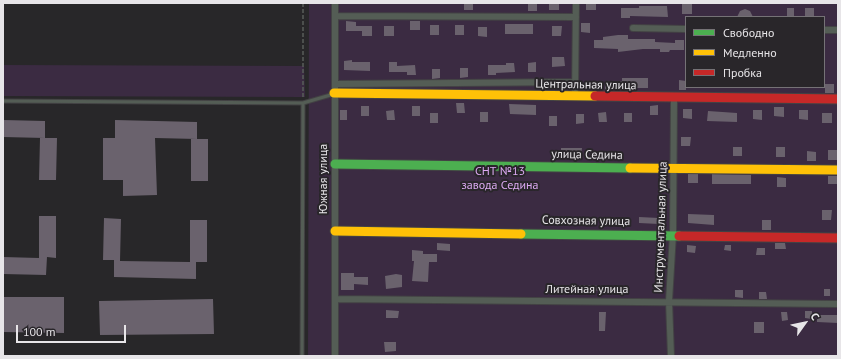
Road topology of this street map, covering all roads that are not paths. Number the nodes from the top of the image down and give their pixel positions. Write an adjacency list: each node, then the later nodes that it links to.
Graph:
1 (335, 3): 3 (street, Южная улица)
2 (576, 3): 4 (street)
3 (335, 16): 4 (street); 10 (street, Южная улица)
4 (576, 17): 9 (street)
5 (633, 28): 6 (street)
6 (685, 29)
7 (825, 30): 8 (street)
8 (838, 30)
9 (574, 82): 10 (street, Центральная улица); 12 (street)
10 (334, 84): 11 (street, Южная улица)
11 (334, 93): 12 (street, Центральная улица); 16 (lane); 17 (street, Южная улица)
12 (575, 96): 13 (street, Центральная улица)
13 (674, 98): 14 (street, Центральная улица); 18 (street, Инструментальная улица)
14 (838, 99)
15 (3, 101): 16 (lane)
16 (303, 103): 26 (lane)
17 (335, 164): 18 (street, улица Седина); 20 (street, Южная улица)
18 (674, 167): 19 (street, улица Седина); 21 (street, Инструментальная улица)
19 (838, 170)
20 (334, 231): 21 (street, Совхозная улица); 23 (street, Южная улица)
21 (673, 234): 22 (street, Совхозная улица); 24 (street, Инструментальная улица)
22 (838, 238)
23 (335, 299): 24 (street, Литейная улица); 27 (street, Южная улица)
24 (669, 302): 25 (street, Литейная улица); 28 (street, Инструментальная улица)
25 (838, 304)
26 (302, 356)
27 (335, 356)
28 (671, 356)

